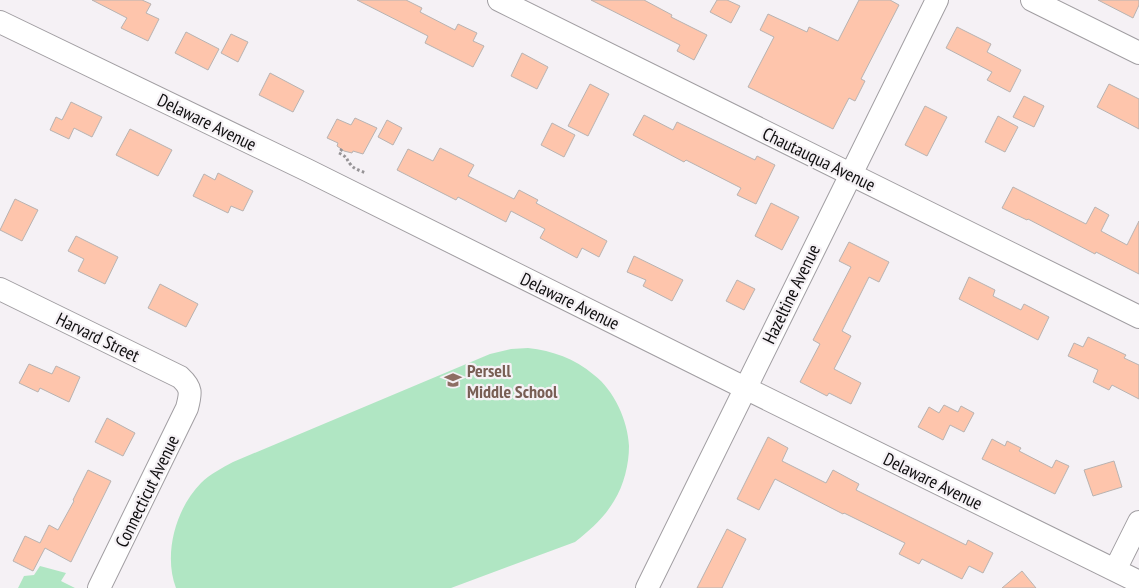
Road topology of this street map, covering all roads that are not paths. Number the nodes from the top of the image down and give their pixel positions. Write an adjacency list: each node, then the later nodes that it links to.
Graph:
1 (499, 0): 6 (street, Chautauqua Avenue)
2 (937, 0): 6 (street, Hazeltine Avenue)
3 (1032, 0): 5 (street)
4 (0, 22): 9 (street, Delaware Avenue)
5 (1139, 53)
6 (850, 174): 8 (street, Chautauqua Avenue); 9 (street, Hazeltine Avenue)
7 (0, 289): 10 (street, Harvard Street)
8 (1139, 317)
9 (745, 388): 12 (street, Delaware Avenue); 15 (street, Hazeltine Avenue)
10 (191, 392): 14 (street, Connecticut Avenue)
11 (1139, 522): 12 (street)
12 (1115, 570): 13 (street, Delaware Avenue)
13 (1139, 582)
14 (99, 588)
15 (647, 588)

